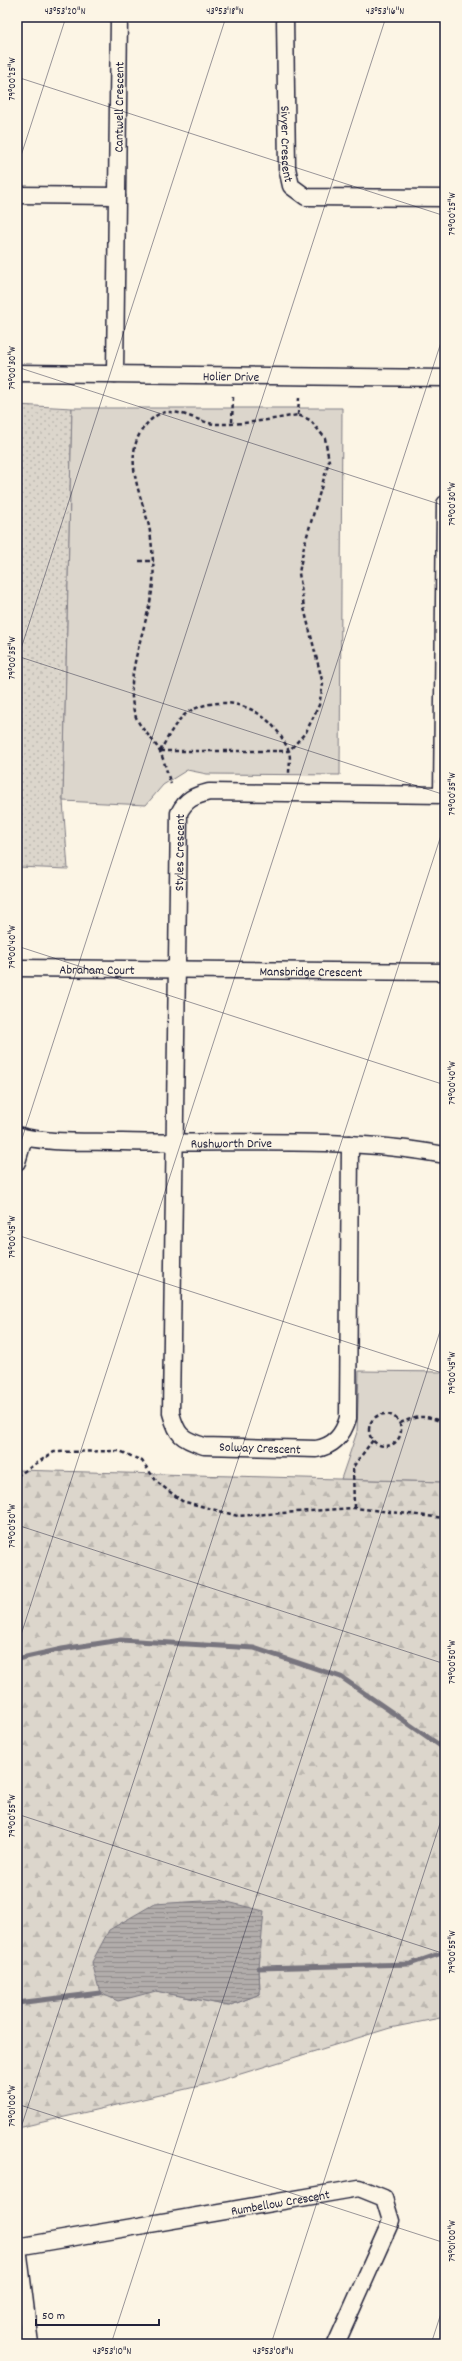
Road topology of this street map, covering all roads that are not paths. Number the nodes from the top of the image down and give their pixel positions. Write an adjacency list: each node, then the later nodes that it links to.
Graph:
1 (119, 17): 4 (street, Cantwell Crescent)
2 (285, 17): 5 (street, Sivyer Crescent)
3 (17, 195): 4 (street)
4 (117, 196): 7 (street, Cantwell Crescent)
5 (445, 198)
6 (17, 373): 7 (street, Holier Drive)
7 (115, 374): 8 (street, Holier Drive)
8 (445, 378)
9 (445, 504): 10 (street)
10 (443, 795): 12 (street, Styles Crescent)
11 (17, 968): 12 (street, Abraham Court)
12 (177, 969): 13 (street, Mansbridge Crescent); 15 (street, Styles Crescent)
13 (445, 972)
14 (21, 1136): 15 (street, Rushworth Drive); 18 (street)
15 (174, 1143): 16 (street, Rushworth Drive); 16 (street, Solway Crescent)
16 (350, 1144): 17 (street, Rushworth Drive)
17 (445, 1155)
18 (17, 1162)
19 (18, 2247): 20 (street, Rumbellow Crescent); 21 (street, Rumbellow Crescent)
20 (30, 2344)
21 (336, 2344)

